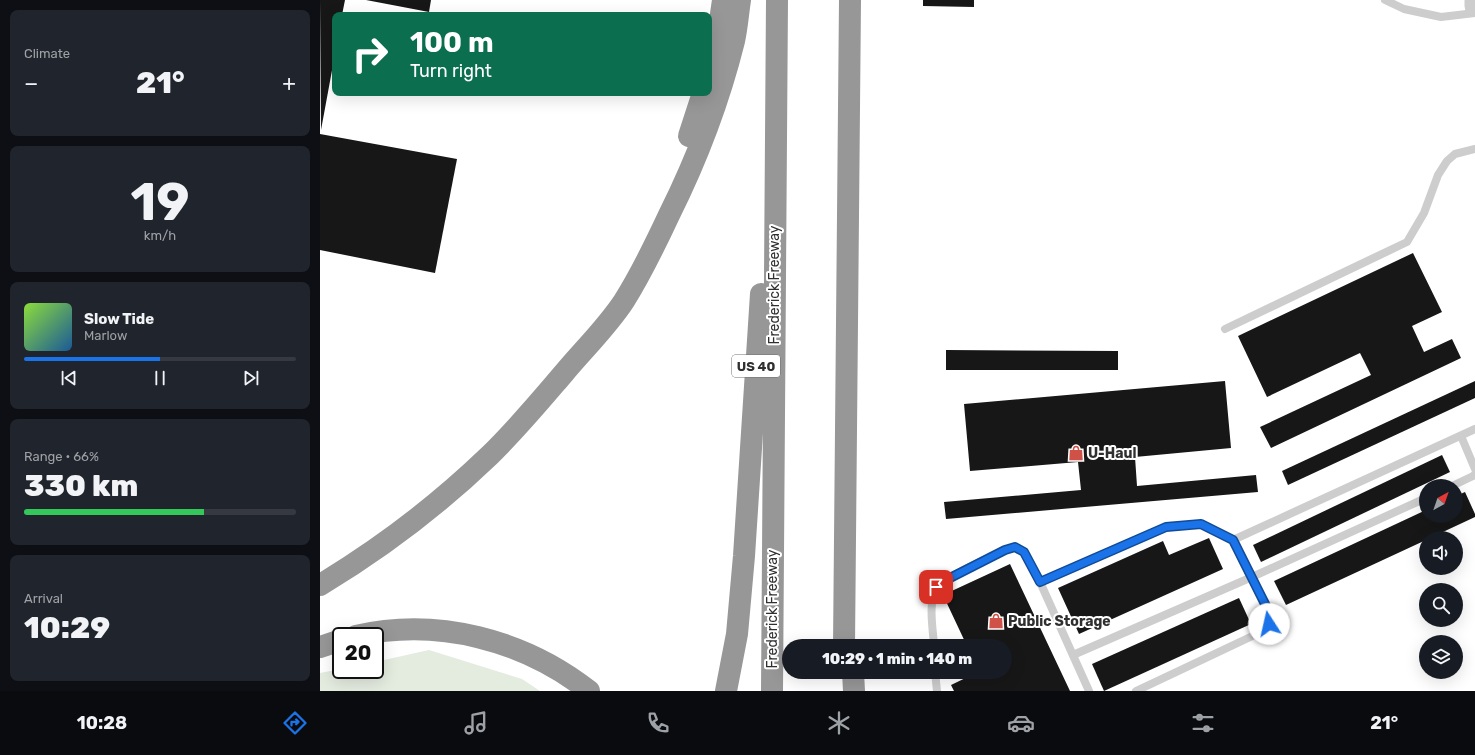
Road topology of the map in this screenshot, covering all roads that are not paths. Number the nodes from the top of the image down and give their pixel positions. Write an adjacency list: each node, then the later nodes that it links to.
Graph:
1 (723, 0): 10 (highway)
2 (740, 0): 13 (highway)
3 (777, 0): 9 (highway, Frederick Freeway / US 40)
4 (850, 0): 22 (highway)
5 (1385, 0): 8 (lane)
6 (1475, 0): 7 (street)
7 (1475, 6)
8 (1475, 14)
9 (776, 39): 37 (highway, US 40); 38 (highway, Frederick Freeway)
10 (712, 58)
11 (702, 96): 13 (highway)
12 (1475, 149): 14 (lane)
13 (606, 325): 25 (highway)
14 (1224, 329)
15 (1475, 429): 16 (lane)
16 (1461, 436): 17 (lane); 21 (lane)
17 (1475, 469)
18 (1475, 474): 19 (lane)
19 (1463, 481)
20 (1419, 501): 23 (lane)
21 (1233, 540): 23 (lane); 24 (lane)
22 (845, 575): 27 (highway); 28 (highway)
23 (1252, 577): 32 (lane); 43 (lane)
24 (1040, 582): 29 (lane); 32 (lane)
25 (320, 585)
26 (384, 631): 36 (highway)
27 (844, 639)
28 (850, 639)
29 (934, 639)
30 (332, 643): 31 (highway)
31 (320, 647)
32 (1073, 655): 42 (lane)
33 (844, 679): 39 (highway)
34 (853, 679): 40 (highway)
35 (935, 679): 41 (lane)
36 (589, 691)
37 (726, 691)
38 (772, 691)
39 (844, 691)
40 (854, 691)
41 (936, 691)
42 (1089, 691)
43 (1136, 691)

